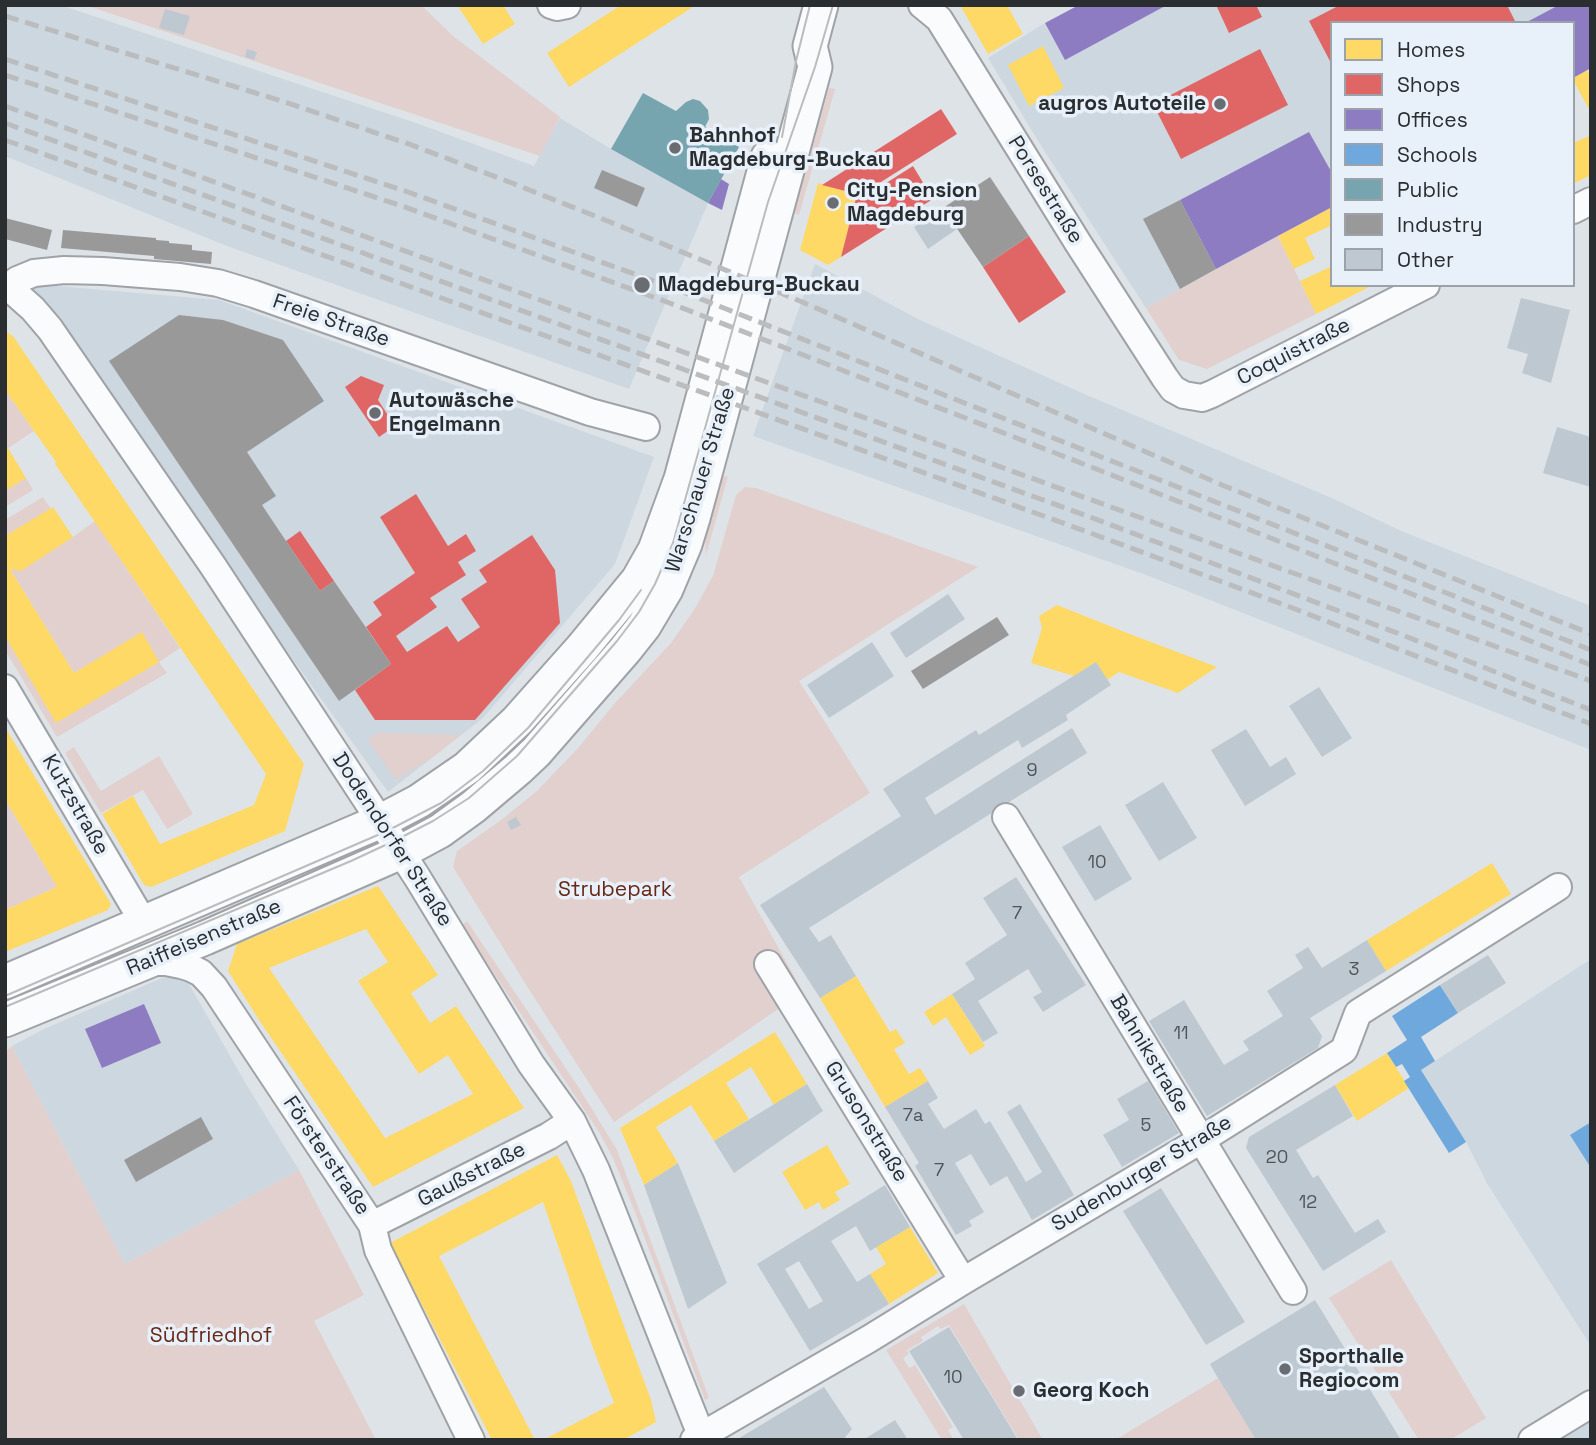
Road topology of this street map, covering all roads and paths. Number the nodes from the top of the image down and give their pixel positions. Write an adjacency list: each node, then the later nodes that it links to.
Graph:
1 (551, 5): 2 (street)
2 (567, 5)
3 (821, 5): 13 (main road, Warschauer Straße)
4 (922, 5): 9 (street, Porsestraße)
5 (1591, 201): 6 (street)
6 (1575, 209)
7 (7, 286): 10 (street, Freie Straße); 13 (street, Dodendorfer Straße)
8 (1422, 287): 9 (street, Coquistraße)
9 (1164, 378)
10 (646, 427)
11 (5, 688): 15 (street, Kutzstraße)
12 (1006, 817): 22 (street, Bahnikstraße)
13 (391, 837): 15 (main road, Raiffeisenstraße); 16 (main road, Raiffeisenstraße); 19 (main road); 21 (street, Dodendorfer Straße)
14 (1558, 887): 22 (street, Sudenburger Straße)
15 (141, 924): 18 (main road, Raiffeisenstraße)
16 (147, 962): 19 (main road, Raiffeisenstraße); 23 (street, Försterstraße)
17 (768, 964): 24 (street, Grusonstraße)
18 (5, 982)
19 (90, 985): 20 (main road, Raiffeisenstraße)
20 (5, 1020)
21 (572, 1121): 23 (street, Gaußstraße); 27 (street, Dodendorfer Straße)
22 (1201, 1140): 24 (street, Sudenburger Straße); 25 (street, Bahnikstraße)
23 (372, 1225): 28 (street, Försterstraße)
24 (963, 1281): 27 (street, Sudenburger Straße)
25 (1293, 1291)
26 (1591, 1404): 29 (street)
27 (700, 1439)
28 (471, 1440)
29 (1532, 1440)

